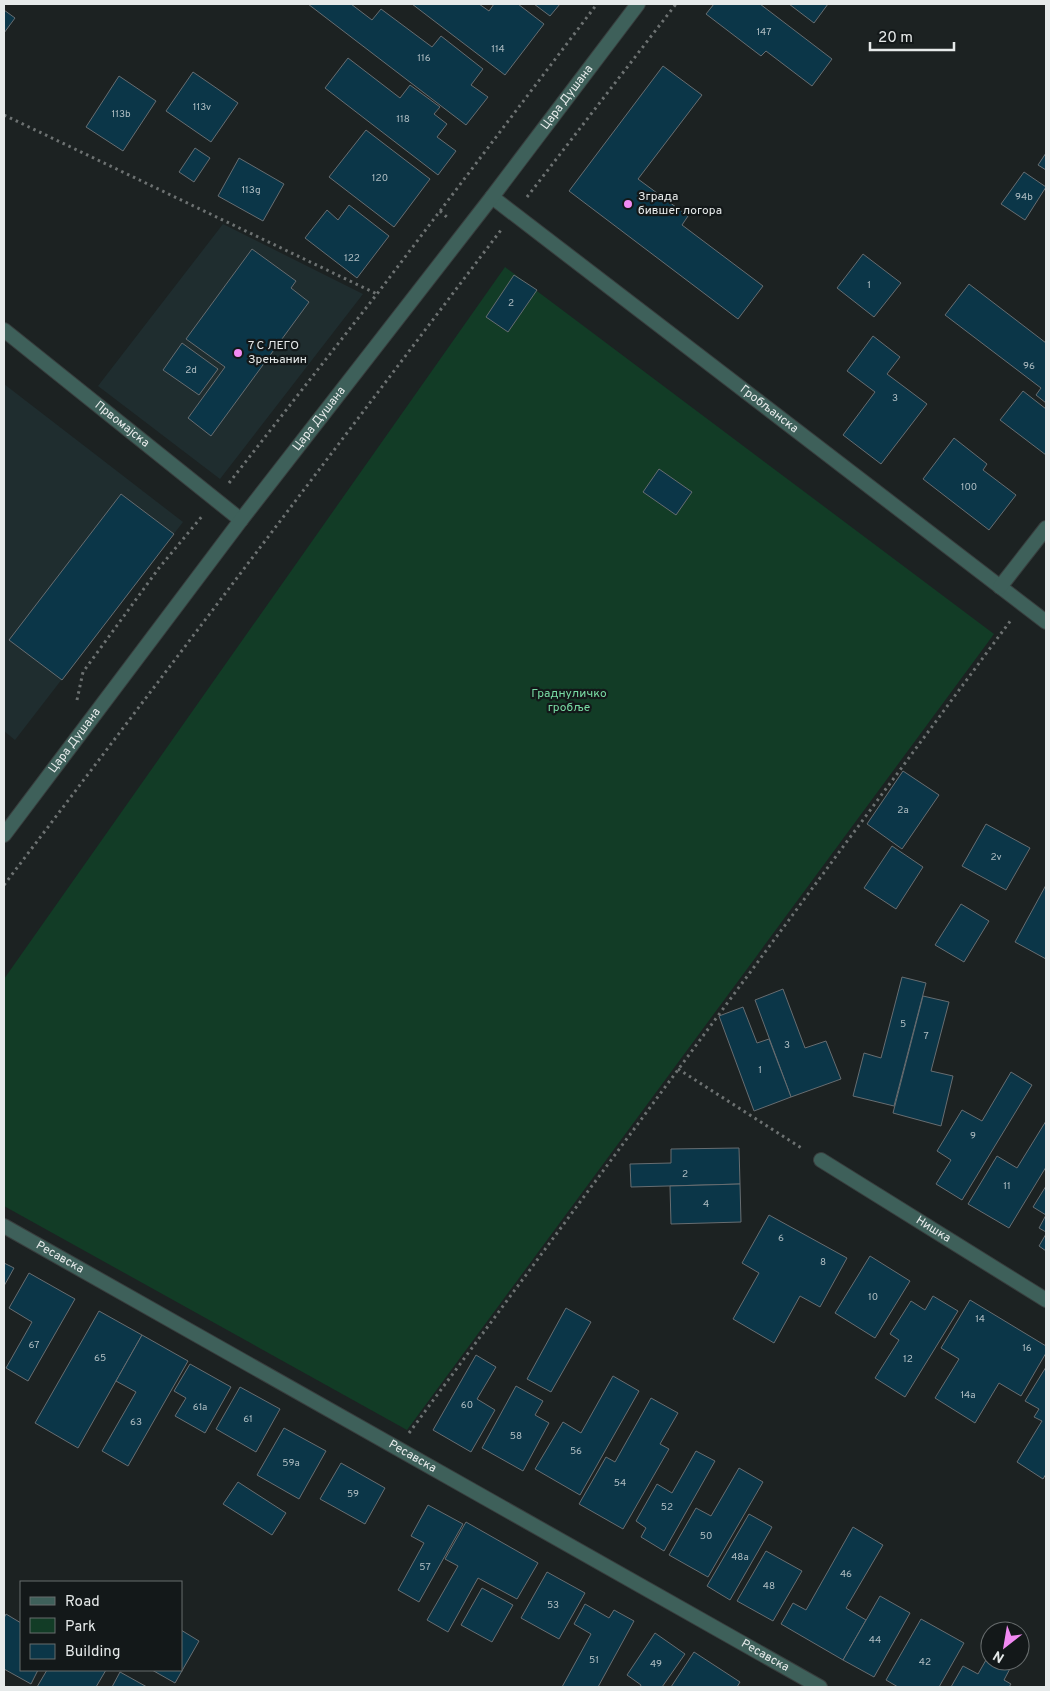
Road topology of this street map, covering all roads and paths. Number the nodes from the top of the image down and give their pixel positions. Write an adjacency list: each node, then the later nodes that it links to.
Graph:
1 (597, 4): 7 (path)
2 (638, 4): 5 (street, Цара Душана)
3 (676, 4): 6 (path)
4 (4, 114): 7 (path)
5 (492, 197): 6 (street, Гробљанска); 10 (street, Цара Душана)
6 (514, 214): 12 (street, Гробљанска); 17 (path)
7 (377, 294): 9 (path)
8 (4, 330): 9 (street, Првомајска)
9 (216, 500): 10 (street, Првомајска); 15 (path)
10 (241, 520): 16 (street, Цара Душана)
11 (1046, 528): 12 (street)
12 (1000, 587): 13 (street, Гробљанска)
13 (1023, 604): 14 (street, Гробљанска); 18 (path)
14 (1046, 622)
15 (76, 706)
16 (4, 835)
17 (4, 885)
18 (678, 1069): 19 (path); 22 (path)
19 (821, 1160): 21 (street, Нишка)
20 (4, 1226): 22 (street, Ресавска)
21 (1046, 1300)
22 (399, 1447): 23 (street, Ресавска)
23 (820, 1687)

